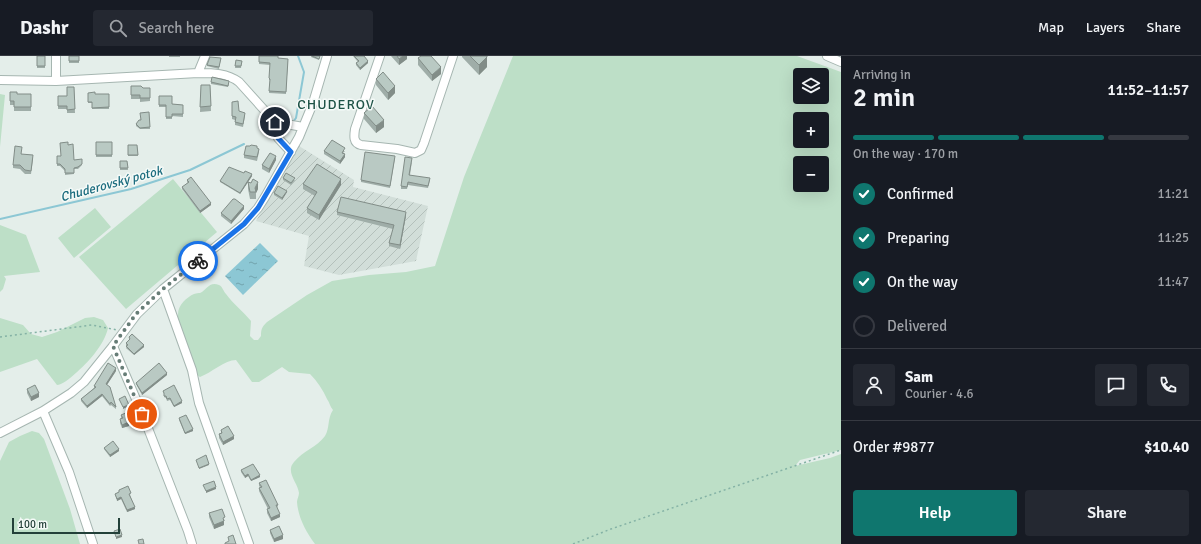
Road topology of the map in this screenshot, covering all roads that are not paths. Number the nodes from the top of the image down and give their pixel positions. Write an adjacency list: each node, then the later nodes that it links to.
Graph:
1 (56, 56): 10 (street)
2 (205, 56): 8 (street)
3 (327, 56): 11 (street)
4 (380, 56): 5 (street)
5 (454, 56)
6 (827, 56): 7 (street)
7 (841, 62)
8 (198, 73): 10 (street); 12 (street)
9 (0, 80): 10 (street)
10 (56, 81)
11 (300, 126): 12 (street); 13 (street)
12 (276, 130): 13 (street)
13 (291, 152): 14 (street)
14 (163, 289): 15 (street); 20 (street)
15 (113, 346): 16 (street); 19 (street)
16 (43, 411): 17 (street); 18 (street)
17 (0, 433)
18 (93, 544)
19 (192, 544)
20 (249, 544)

